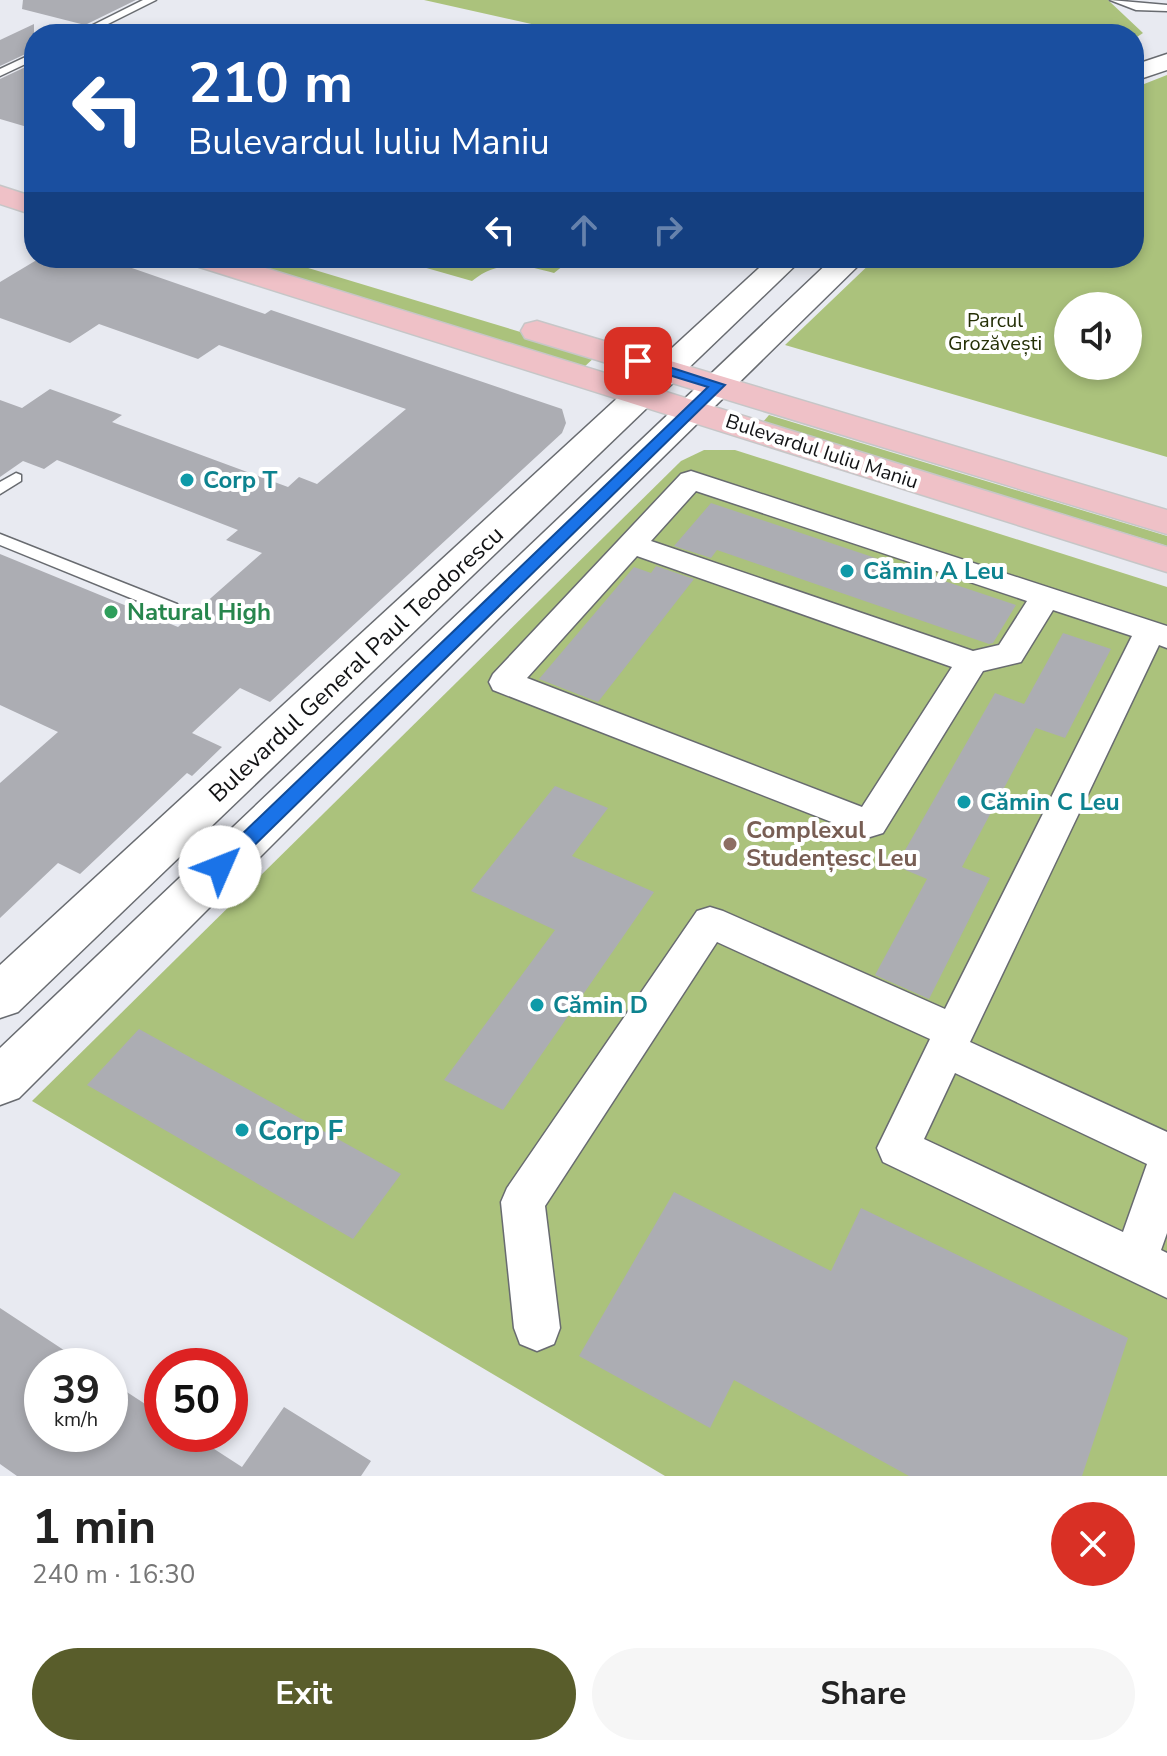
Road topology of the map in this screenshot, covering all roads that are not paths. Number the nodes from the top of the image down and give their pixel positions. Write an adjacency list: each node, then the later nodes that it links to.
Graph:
1 (151, 0): 4 (lane)
2 (1115, 0): 3 (lane)
3 (1167, 8)
4 (101, 24)
5 (1167, 40): 6 (main road)
6 (1144, 48)
7 (24, 61): 10 (lane)
8 (1167, 62): 9 (main road)
9 (1144, 70)
10 (0, 73)
11 (0, 167): 12 (main road)
12 (24, 175)
13 (0, 195): 14 (main road)
14 (24, 203)
15 (233, 268): 22 (main road, Bulevardul Iuliu Maniu)
16 (331, 268): 19 (main road)
17 (777, 268): 21 (main road, Bulevardul General Paul Teodorescu)
18 (841, 268): 23 (main road, Bulevardul General Paul Teodorescu)
19 (441, 301)
20 (510, 322): 21 (main road, Bulevardul Iuliu Maniu)
21 (667, 370): 22 (main road, Bulevardul General Paul Teodorescu); 23 (main road, Bulevardul Iuliu Maniu)
22 (640, 395): 23 (main road, Bulevardul Iuliu Maniu); 34 (main road, Bulevardul General Paul Teodorescu)
23 (705, 398): 26 (main road, Bulevardul Iuliu Maniu); 29 (main road, Bulevardul Iuliu Maniu); 36 (main road, Bulevardul General Paul Teodorescu)
24 (16, 478): 25 (lane)
25 (0, 489)
26 (1167, 522)
27 (0, 539): 31 (lane)
28 (631, 544): 30 (street); 33 (street); 33 (street)
29 (1167, 560)
30 (1045, 597): 32 (street); 33 (street)
31 (171, 608)
32 (1159, 634): 35 (street)
33 (972, 662)
34 (0, 997)
35 (952, 1041): 37 (street); 39 (street); 40 (street)
36 (0, 1082)
37 (1167, 1153)
38 (1167, 1168): 39 (street)
39 (1151, 1268)
40 (537, 1328)

